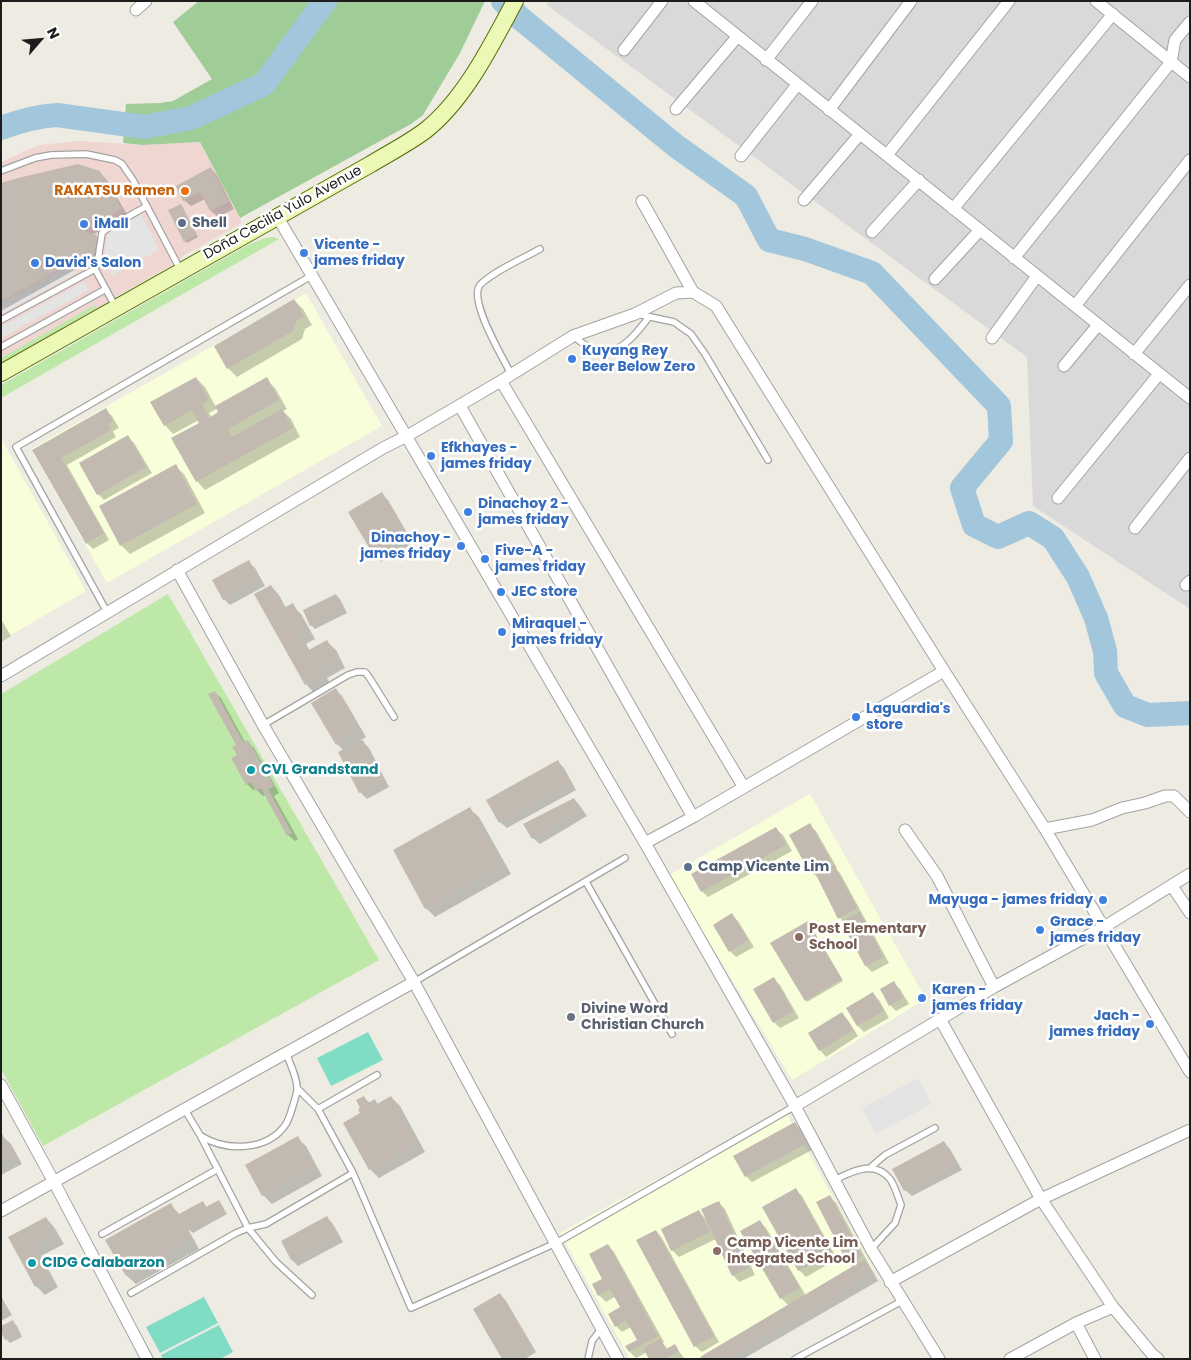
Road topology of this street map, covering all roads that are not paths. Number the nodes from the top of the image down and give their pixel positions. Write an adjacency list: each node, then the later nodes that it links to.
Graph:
1 (146, 1): 9 (street)
2 (515, 1): 30 (main road, Doña Cecilia Yulo Avenue)
3 (662, 1): 13 (street)
4 (812, 1): 14 (street)
5 (911, 1): 19 (street)
6 (1009, 1): 21 (street)
7 (701, 3): 12 (street)
8 (1102, 3): 10 (street)
9 (136, 10)
10 (1113, 14): 15 (street); 29 (street)
11 (1190, 22): 15 (street)
12 (737, 37): 14 (street); 18 (street)
13 (624, 50)
14 (766, 60): 17 (street)
15 (1171, 62): 16 (street); 34 (street)
16 (1190, 77)
17 (797, 85): 19 (street); 22 (street)
18 (676, 109)
19 (829, 110): 20 (street)
20 (860, 134): 21 (street); 26 (street)
21 (887, 155): 25 (street)
22 (741, 156)
23 (1190, 160): 43 (street)
24 (1, 171): 28 (lane)
25 (919, 180): 29 (street); 32 (street)
26 (804, 200)
27 (642, 201): 42 (street)
28 (147, 206): 35 (lane); 36 (lane)
29 (953, 209): 31 (street)
30 (277, 216): 36 (main road, Doña Cecilia Yulo Avenue); 37 (street)
31 (980, 230): 34 (street); 39 (street)
32 (872, 232)
33 (540, 249): 55 (lane)
34 (1014, 258): 38 (street)
35 (95, 268): 41 (lane); 47 (lane)
36 (181, 270): 44 (main road, Doña Cecilia Yulo Avenue)
37 (311, 276): 60 (street); 66 (lane)
38 (1037, 276): 43 (street); 50 (street)
39 (935, 279)
40 (1190, 285): 52 (street)
41 (106, 289): 44 (lane); 51 (lane)
42 (693, 292): 45 (street); 67 (street)
43 (1075, 306): 48 (street)
44 (116, 307): 54 (main road, Doña Cecilia Yulo Avenue)
45 (635, 314): 46 (lane); 49 (street)
46 (650, 317): 49 (lane); 62 (lane)
47 (1, 320)
48 (1098, 325): 52 (street); 53 (street)
49 (573, 336): 55 (street)
50 (992, 338)
51 (1, 347)
52 (1134, 354): 56 (street)
53 (1064, 366)
54 (1, 373)
55 (511, 374): 57 (street)
56 (1159, 374): 58 (street); 63 (street)
57 (501, 381): 59 (street); 71 (street)
58 (1190, 398)
59 (460, 406): 60 (street); 73 (street)
60 (407, 436): 65 (street); 76 (street)
61 (1190, 458): 64 (street)
62 (768, 460)
63 (1058, 498)
64 (1135, 528)
65 (176, 570): 66 (street); 70 (street)
66 (108, 612): 68 (street)
67 (944, 671): 71 (street); 74 (street)
68 (1, 676)
69 (394, 717): 70 (lane)
70 (263, 725): 83 (street)
71 (743, 786): 73 (street)
72 (1190, 812): 74 (street)
73 (693, 816): 76 (street)
74 (1045, 829): 82 (street)
75 (905, 830): 84 (street)
76 (645, 843): 92 (street)
77 (625, 858): 79 (lane)
78 (1190, 874): 80 (street)
79 (586, 882): 83 (lane); 86 (lane)
80 (1172, 886): 81 (street); 82 (street)
81 (1190, 913)
82 (1104, 927): 84 (street); 88 (street)
83 (414, 982): 87 (street); 107 (street)
84 (994, 987): 85 (street)
85 (940, 1019): 92 (street); 103 (street)
86 (672, 1034)
87 (286, 1053): 91 (lane); 94 (street)
88 (1190, 1072)
89 (377, 1075): 93 (lane)
90 (1, 1085): 102 (street)
91 (298, 1090): 93 (lane); 97 (lane)
92 (795, 1106): 101 (street); 107 (lane)
93 (318, 1109): 100 (lane)
94 (185, 1110): 97 (lane); 102 (street)
95 (936, 1128): 98 (lane)
96 (1190, 1130): 103 (street)
97 (200, 1135): 99 (lane)
98 (872, 1167): 101 (lane); 108 (lane)
99 (218, 1169): 105 (lane); 106 (lane)
100 (353, 1173): 105 (lane); 107 (lane)
101 (834, 1180): 108 (street)
102 (54, 1182): 104 (street); 116 (street)
103 (1040, 1199): 109 (street); 113 (street)
104 (1, 1211)
105 (248, 1228): 110 (lane); 111 (lane)
106 (102, 1234)
107 (556, 1243): 115 (street)
108 (871, 1249): 109 (street)
109 (890, 1282): 112 (street)
110 (131, 1293)
111 (312, 1295)
112 (902, 1301): 119 (lane); 120 (street)
113 (1113, 1307): 114 (street); 123 (street)
114 (1076, 1323): 121 (street); 122 (street)
115 (602, 1328): 117 (lane); 118 (street)
116 (147, 1359)
117 (588, 1359)
118 (618, 1359)
119 (795, 1359)
120 (939, 1359)
121 (1010, 1359)
122 (1095, 1359)
123 (1158, 1359)

